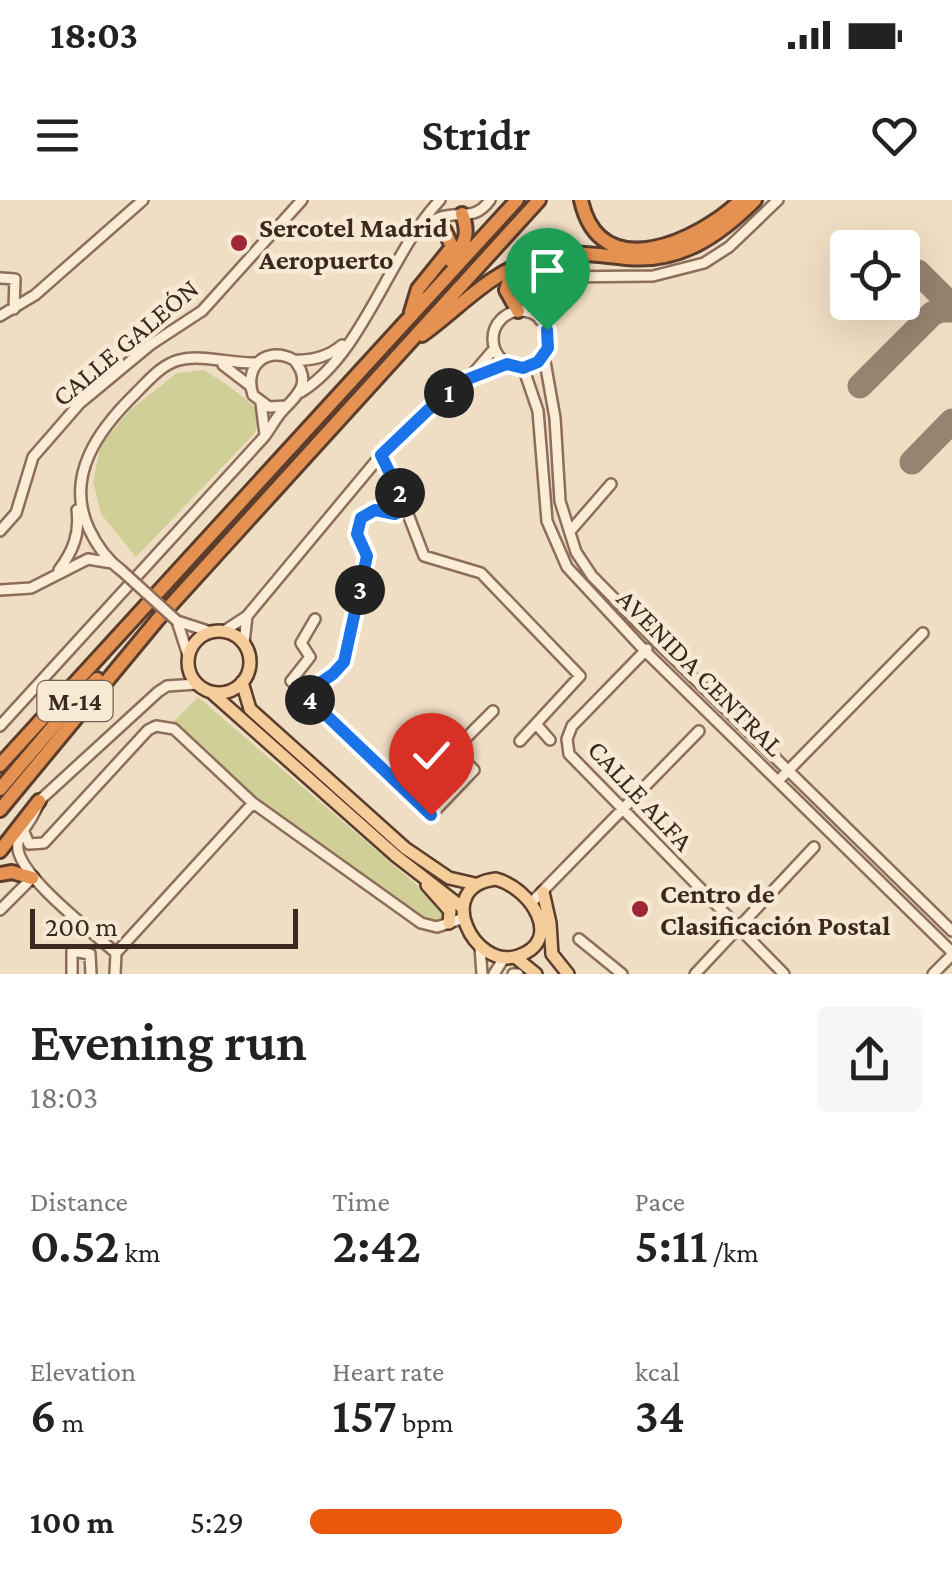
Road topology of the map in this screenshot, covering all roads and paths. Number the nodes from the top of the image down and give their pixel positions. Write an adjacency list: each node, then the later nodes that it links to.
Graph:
1 (142, 200): 18 (street)
2 (302, 200): 44 (street, CALLE GALEÓN)
3 (440, 200): 13 (street)
4 (490, 200): 11 (street)
5 (518, 200): 17 (highway, M-14)
6 (539, 200): 24 (highway)
7 (581, 200): 8 (highway)
8 (741, 200)
9 (755, 200): 14 (highway)
10 (778, 200): 16 (street)
11 (458, 210): 12 (street); 17 (highway)
12 (420, 232): 13 (street); 21 (highway)
13 (404, 248): 23 (street)
14 (538, 258): 19 (highway); 24 (highway)
15 (0, 278): 18 (street)
16 (549, 279): 19 (street); 22 (street)
17 (431, 294): 21 (highway, M-14)
18 (14, 309): 20 (street)
19 (521, 311): 22 (street); 25 (street)
20 (0, 316)
21 (409, 318): 68 (highway, M-14)
22 (540, 320): 26 (street)
23 (355, 333): 27 (street); 34 (street)
24 (408, 345): 71 (highway)
25 (494, 349): 30 (street); 32 (street)
26 (544, 356): 31 (street); 54 (street, AVENIDA CENTRAL)
27 (294, 360): 29 (street); 34 (street)
28 (216, 362): 29 (street); 33 (street); 39 (street)
29 (256, 363): 33 (street)
30 (507, 364): 31 (street); 32 (street)
31 (523, 368): 56 (street, AVENIDA CENTRAL)
32 (468, 379): 38 (street)
33 (250, 384): 35 (street)
34 (301, 392): 36 (street)
35 (261, 403): 36 (street); 37 (street)
36 (287, 406): 37 (street)
37 (264, 437): 64 (street)
38 (381, 455): 42 (street); 49 (street)
39 (84, 464): 40 (street); 46 (street)
40 (80, 479): 45 (street); 47 (street)
41 (611, 484): 43 (street)
42 (401, 496): 61 (street); 63 (street)
43 (572, 529)
44 (0, 532)
45 (112, 563): 46 (street); 47 (street)
46 (122, 571): 51 (street, bridge)
47 (55, 576): 48 (street)
48 (0, 590)
49 (247, 616): 52 (street); 55 (street)
50 (316, 619): 61 (street)
51 (177, 621): 52 (street); 57 (street)
52 (217, 632): 55 (main road); 57 (main road)
53 (923, 633): 69 (street)
54 (656, 641): 56 (street, CALLE ALFA); 69 (street, AVENIDA CENTRAL)
55 (244, 643): 58 (main road)
56 (645, 651): 70 (street, AVENIDA CENTRAL); 75 (street, CALLE ALFA)
57 (188, 655): 59 (main road)
58 (242, 682): 60 (main road); 83 (main road)
59 (197, 684): 60 (main road); 72 (street)
60 (211, 692): 81 (main road)
61 (304, 694): 62 (street)
62 (494, 710)
63 (536, 724): 66 (street); 67 (street)
64 (0, 726)
65 (700, 731): 75 (street)
66 (550, 740)
67 (520, 741)
68 (0, 765)
69 (788, 770): 70 (street); 90 (street, AVENIDA CENTRAL)
70 (778, 781): 95 (street, AVENIDA CENTRAL)
71 (5, 794): 74 (highway); 76 (highway)
72 (39, 801): 77 (street); 79 (highway)
73 (253, 803): 77 (street); 88 (street); 94 (street)
74 (0, 810)
75 (622, 811): 84 (street); 89 (street, CALLE ALFA)
76 (0, 822)
77 (24, 832): 82 (street)
78 (814, 847): 89 (street)
79 (0, 852)
80 (0, 874): 82 (highway)
81 (417, 874): 87 (main road); 88 (main road)
82 (32, 878): 86 (street); 94 (street)
83 (476, 884): 85 (main road); 87 (main road)
84 (542, 892): 85 (street); 104 (main road)
85 (532, 902): 91 (main road)
86 (0, 910)
87 (464, 913): 88 (street); 93 (main road)
88 (449, 924)
89 (738, 928): 106 (street); 107 (street, CALLE ALFA)
90 (952, 931)
91 (538, 939): 96 (main road); 103 (main road)
92 (579, 939): 105 (street)
93 (480, 946): 96 (main road); 100 (street)
94 (116, 953): 99 (street)
95 (952, 954): 108 (street)
96 (510, 958): 101 (street); 102 (main road)
97 (72, 974): 98 (street)
98 (91, 974)
99 (115, 974)
100 (482, 974)
101 (494, 974)
102 (536, 974)
103 (560, 974)
104 (568, 974)
105 (622, 974)
106 (695, 974)
107 (784, 974)
108 (934, 974)

